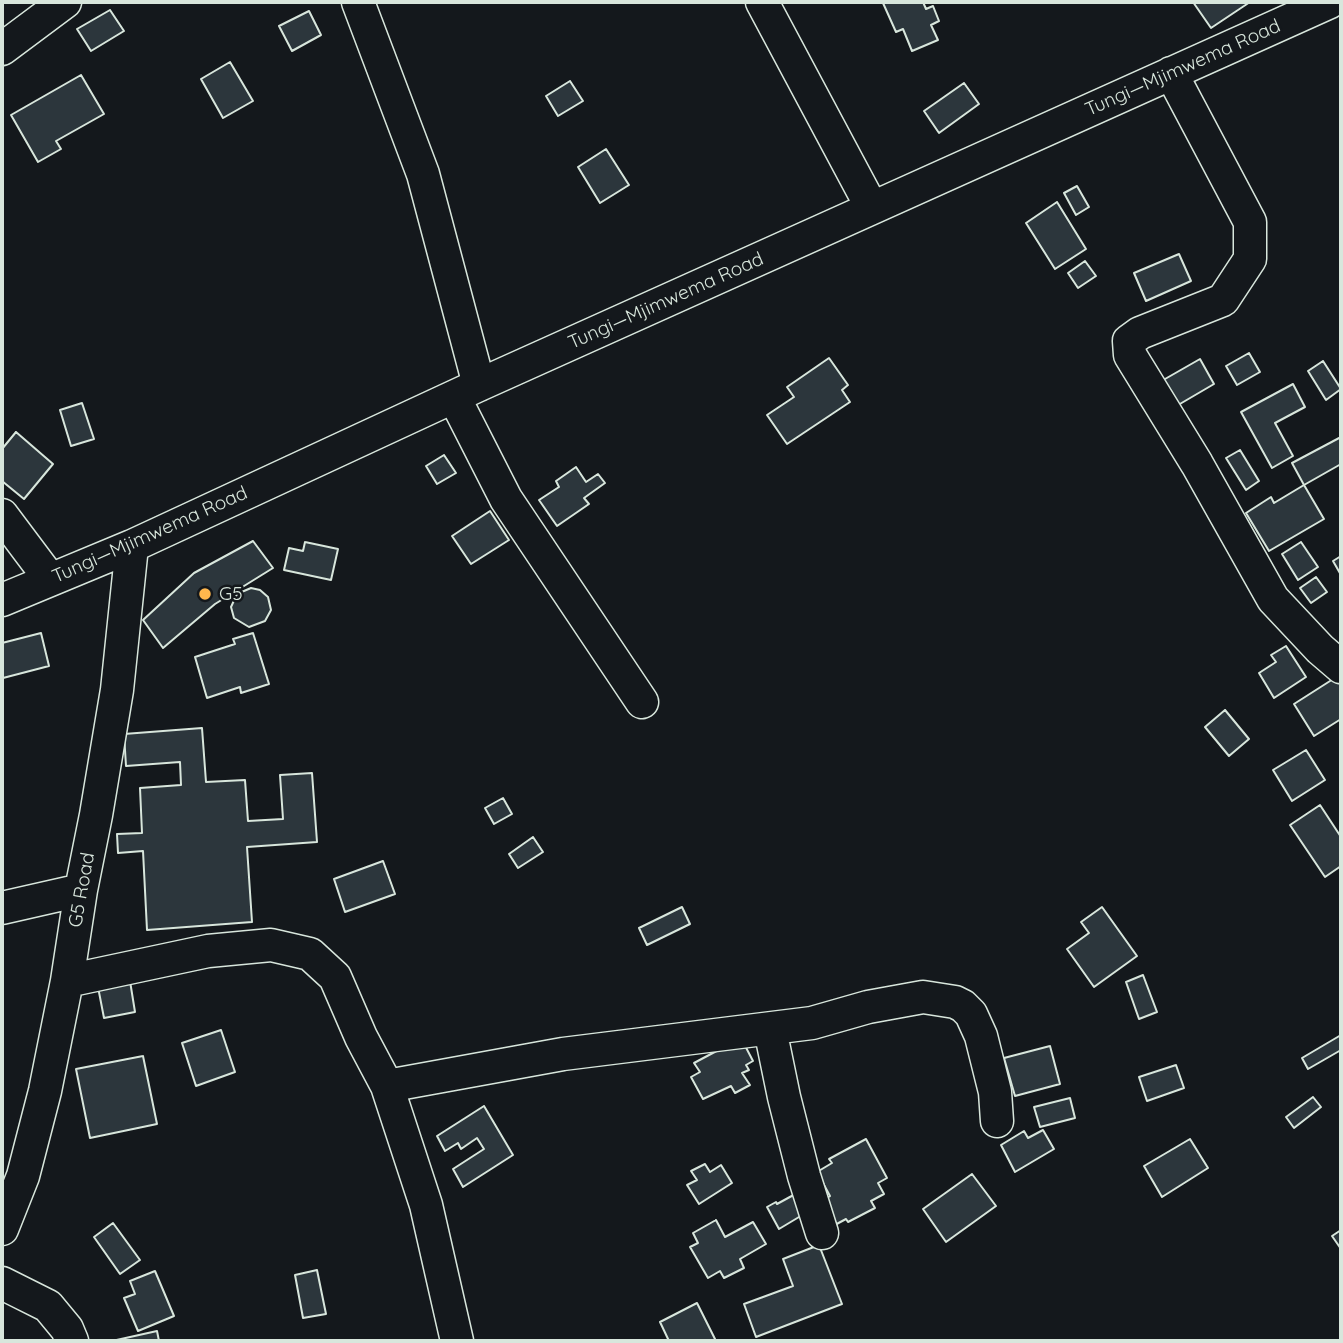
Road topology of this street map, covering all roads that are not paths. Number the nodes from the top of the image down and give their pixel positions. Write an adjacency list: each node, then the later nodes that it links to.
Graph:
1 (65, 2): 5 (street)
2 (358, 2): 8 (street)
3 (762, 2): 7 (street)
4 (1330, 2): 6 (street, Tungi—Mjimwema Road)
5 (2, 49)
6 (1171, 73): 7 (street, Tungi—Mjimwema Road); 13 (street)
7 (872, 208): 8 (street, Tungi—Mjimwema Road)
8 (466, 391): 10 (street, Tungi—Mjimwema Road); 14 (street)
9 (2, 515): 11 (street)
10 (132, 546): 11 (street, Tungi—Mjimwema Road); 15 (street, G5 Road)
11 (50, 579): 12 (street, Tungi—Mjimwema Road)
12 (2, 600)
13 (1341, 667)
14 (642, 702)
15 (81, 890): 16 (street); 17 (street, G5 Road)
16 (2, 908)
17 (67, 981): 19 (street); 21 (street, G5 Road)
18 (770, 1029): 19 (street); 20 (street); 22 (street)
19 (387, 1086): 25 (street)
20 (997, 1121)
21 (2, 1229)
22 (822, 1233)
23 (2, 1283): 24 (street)
24 (72, 1341)
25 (457, 1341)

